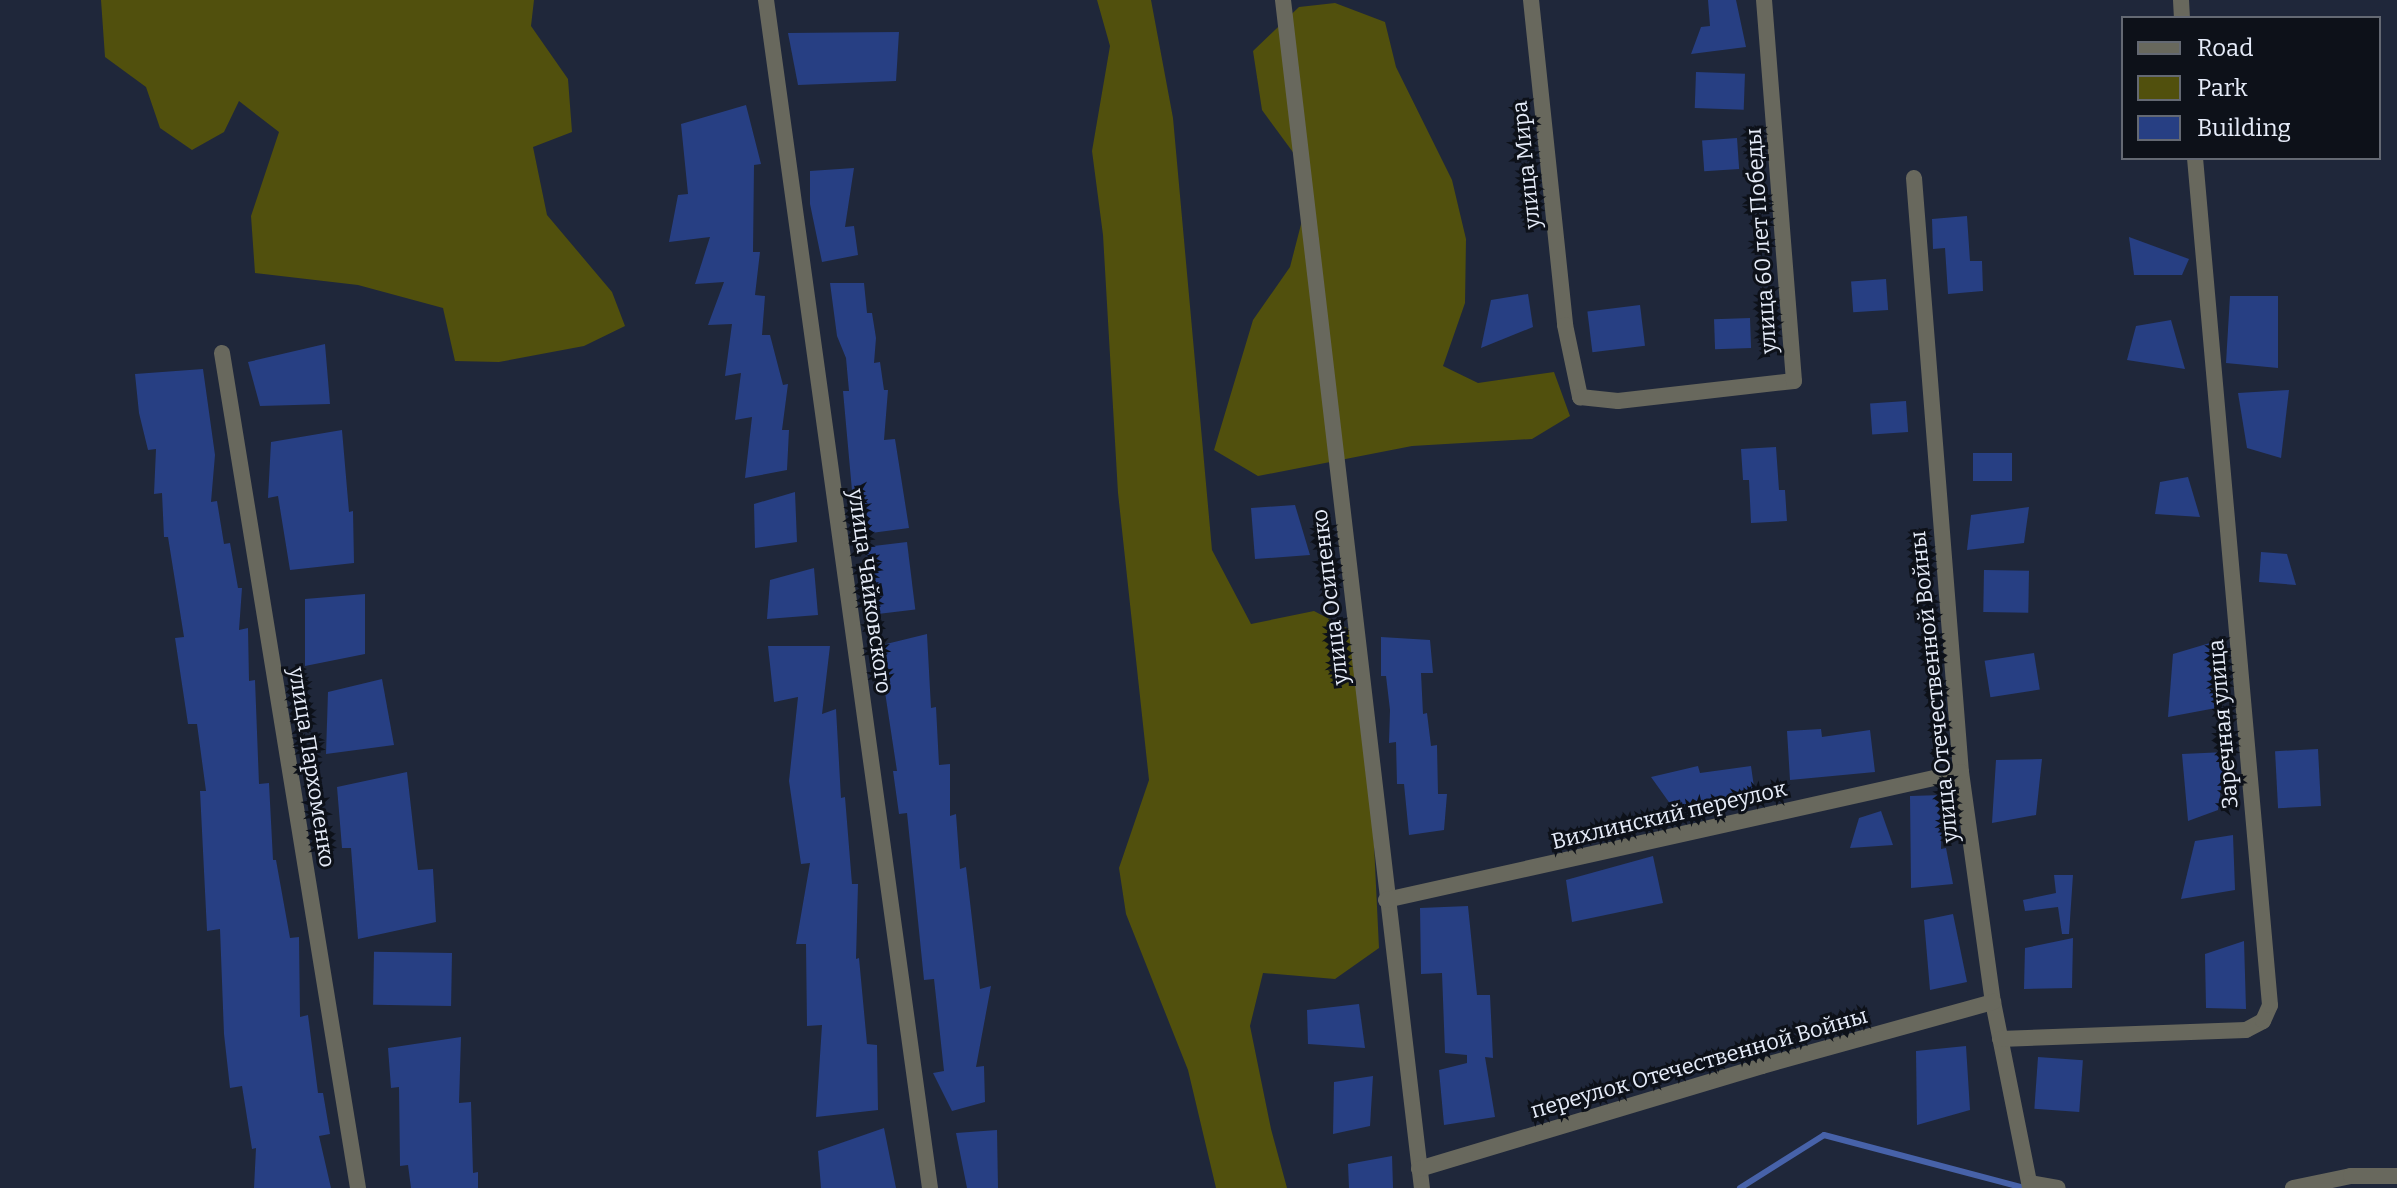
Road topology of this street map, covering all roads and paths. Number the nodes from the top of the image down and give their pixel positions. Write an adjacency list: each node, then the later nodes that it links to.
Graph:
1 (766, 0): 17 (street, улица Чайковского)
2 (1283, 0): 10 (street, улица Осипенко)
3 (1531, 0): 7 (street, улица Мира)
4 (1764, 0): 7 (street, улица 60 лет Победы)
5 (2195, 160): 12 (street, Заречная улица)
6 (1914, 178): 9 (street, улица Отечественной Войны)
7 (1565, 325)
8 (222, 353): 16 (street, улица Пархоменко)
9 (1961, 772): 10 (street, Вихлинский переулок); 11 (street, улица Отечественной Войны)
10 (1386, 900): 13 (street, улица Осипенко)
11 (1993, 1002): 12 (street, улица Отечественной Войны); 13 (street, переулок Отечественной Войны)
12 (2000, 1039): 15 (street, улица Отечественной Войны)
13 (1419, 1169): 18 (street, улица Осипенко)
14 (2397, 1176): 20 (street)
15 (2030, 1186): 19 (street)
16 (358, 1188)
17 (930, 1188)
18 (1422, 1188)
19 (2058, 1188)
20 (2293, 1188)

